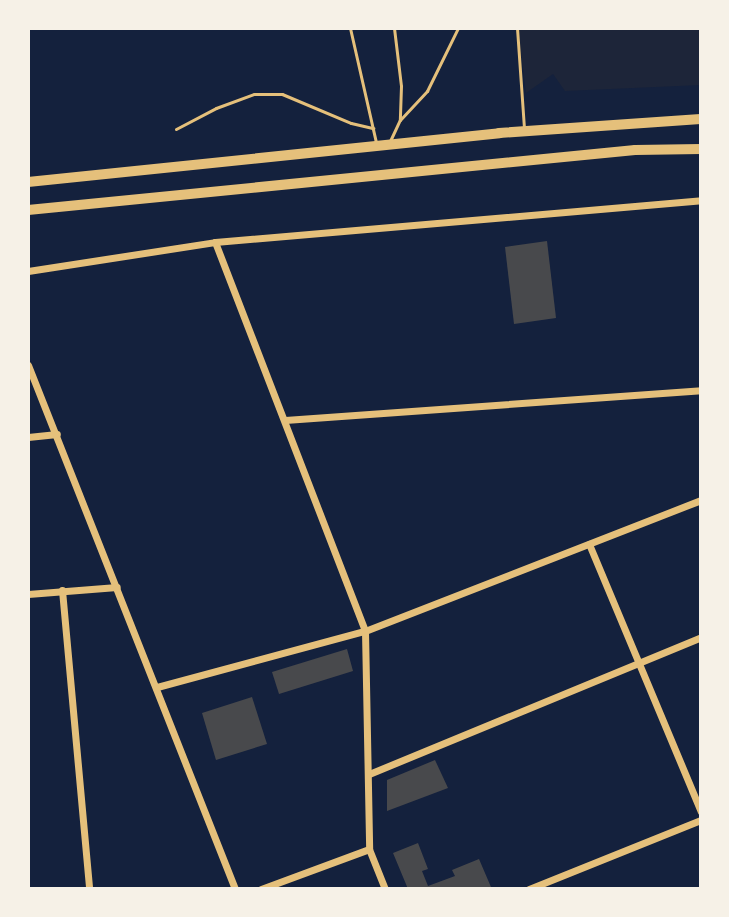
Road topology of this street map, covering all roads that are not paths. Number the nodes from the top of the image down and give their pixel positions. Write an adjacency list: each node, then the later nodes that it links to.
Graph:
1 (350, 28): 7 (lane)
2 (394, 28): 6 (lane)
3 (458, 28): 6 (lane)
4 (517, 28): 9 (lane)
5 (701, 119): 9 (main road)
6 (400, 120): 10 (lane)
7 (373, 128): 8 (lane); 10 (lane)
8 (176, 129)
9 (524, 131): 10 (main road)
10 (383, 145): 12 (main road)
11 (701, 149): 14 (main road)
12 (28, 182)
13 (701, 200): 15 (street)
14 (28, 210)
15 (215, 242): 16 (street); 19 (street)
16 (28, 271)
17 (28, 365): 20 (street)
18 (701, 390): 19 (street)
19 (285, 420): 27 (street)
20 (57, 434): 21 (street); 24 (street)
21 (28, 437)
22 (701, 500): 23 (street)
23 (589, 544): 27 (street); 29 (street)
24 (117, 587): 25 (street); 30 (street)
25 (62, 590): 26 (street); 35 (street)
26 (28, 594)
27 (365, 631): 30 (street); 31 (street)
28 (701, 637): 29 (street)
29 (639, 663): 31 (street); 32 (street)
30 (157, 687): 36 (street)
31 (369, 774): 34 (street)
32 (701, 812)
33 (701, 820): 39 (street)
34 (369, 849): 37 (street); 38 (street)
35 (89, 889)
36 (235, 889)
37 (261, 889)
38 (385, 889)
39 (529, 889)

